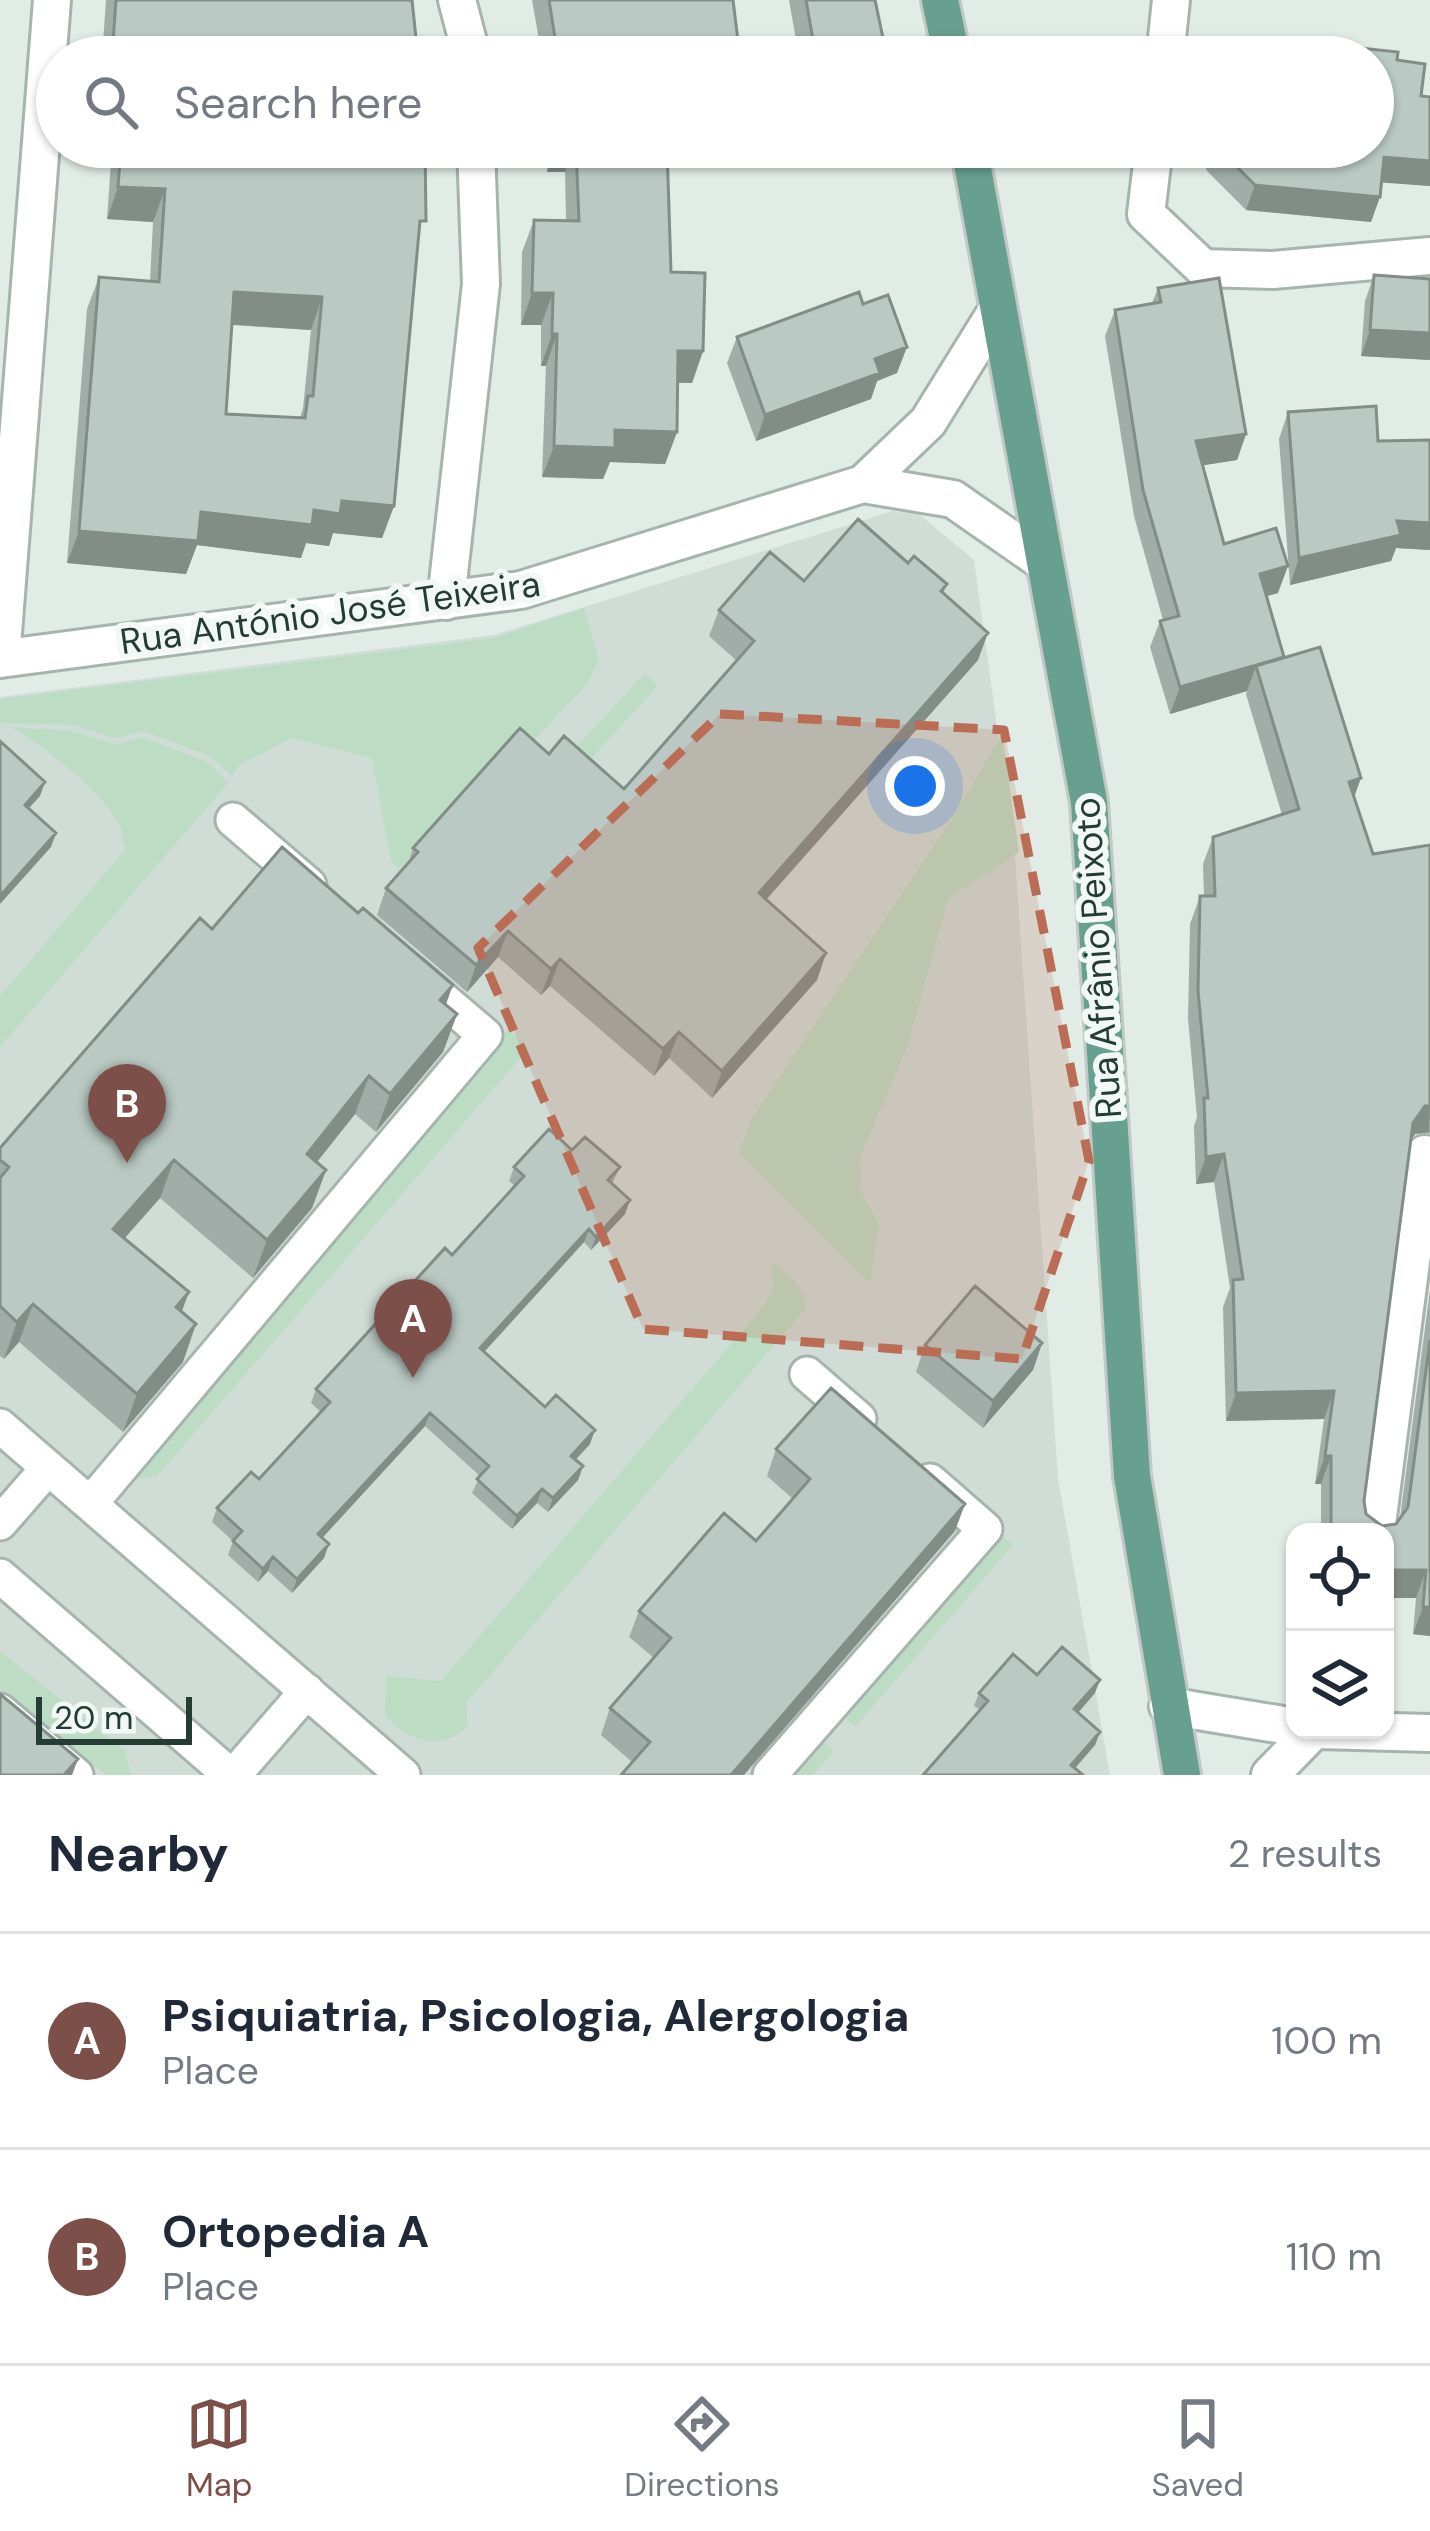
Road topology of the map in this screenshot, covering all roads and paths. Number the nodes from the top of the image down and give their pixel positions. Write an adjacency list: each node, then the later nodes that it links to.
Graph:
1 (52, 0): 5 (street)
2 (457, 0): 6 (street)
3 (940, 0): 7 (main road)
4 (1171, 0): 8 (street)
5 (49, 36)
6 (466, 36)
7 (948, 36)
8 (1167, 36)
9 (39, 168): 18 (street)
10 (477, 168): 17 (street)
11 (973, 168): 14 (main road, Rua Afrânio Peixoto)
12 (1151, 168): 13 (street)
13 (1430, 256)
14 (998, 309): 15 (street, Rua António José Teixeira); 16 (main road, Rua Afrânio Peixoto)
15 (862, 484): 16 (street, Rua António José Teixeira); 17 (street, Rua António José Teixeira)
16 (1045, 563): 33 (main road, Rua Afrânio Peixoto)
17 (446, 602): 18 (street, Rua António José Teixeira)
18 (0, 659)
19 (233, 820): 20 (lane)
20 (341, 912)
21 (395, 958): 28 (lane)
22 (1425, 1154): 30 (street)
23 (807, 1374): 25 (lane)
24 (0, 1426): 27 (lane)
25 (878, 1436)
26 (914, 1467): 42 (lane)
27 (48, 1468): 28 (lane); 29 (lane)
28 (90, 1504): 32 (lane)
29 (0, 1523)
30 (1377, 1523)
31 (0, 1576): 40 (lane)
32 (307, 1691): 40 (lane); 41 (lane)
33 (1168, 1706): 35 (street); 43 (main road, Rua Afrânio Peixoto)
34 (0, 1712): 39 (lane)
35 (1286, 1726)
36 (1394, 1732): 37 (street)
37 (1430, 1733)
38 (1321, 1739): 44 (street)
39 (76, 1775)
40 (232, 1775)
41 (403, 1775)
42 (770, 1775)
43 (1182, 1775)
44 (1270, 1775)

